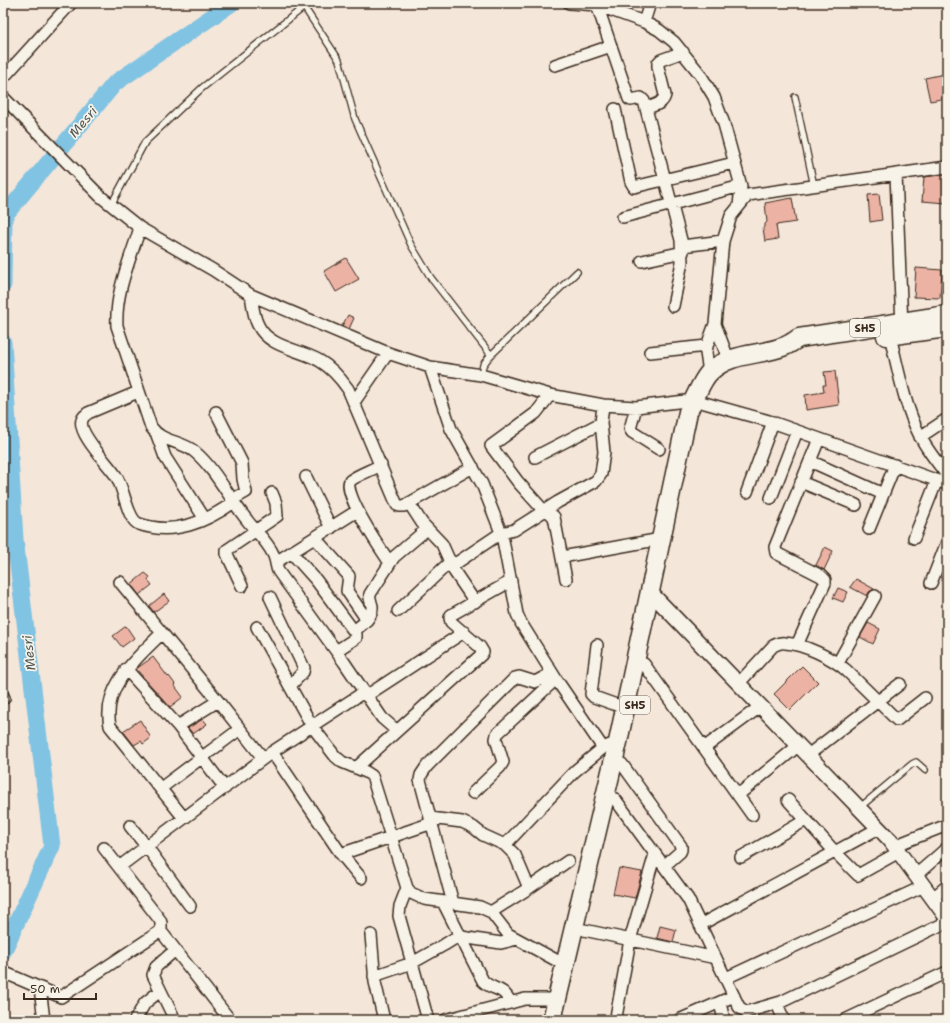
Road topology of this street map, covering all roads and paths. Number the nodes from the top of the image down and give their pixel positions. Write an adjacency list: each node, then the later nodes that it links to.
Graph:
1 (71, 3): 9 (street)
2 (569, 3): 4 (street)
3 (650, 3): 5 (street)
4 (597, 5): 5 (street); 6 (street)
5 (644, 22): 7 (street)
6 (611, 46): 8 (street); 12 (street)
7 (683, 52): 12 (street); 14 (street)
8 (556, 65)
9 (3, 78)
10 (795, 97): 19 (lane)
11 (6, 101): 20 (street)
12 (647, 108): 17 (street)
13 (615, 109): 17 (street)
14 (734, 163): 17 (street); 18 (street)
15 (947, 167): 16 (street)
16 (896, 174): 19 (street); 34 (street)
17 (665, 180): 21 (street)
18 (741, 186): 21 (street); 22 (street)
19 (814, 186): 22 (street)
20 (111, 205): 24 (street); 38 (lane)
21 (671, 206): 23 (street); 26 (street)
22 (739, 206): 25 (street)
23 (623, 217)
24 (140, 228): 29 (street); 43 (street)
25 (723, 241): 26 (street); 32 (street)
26 (682, 249): 27 (street); 30 (street)
27 (642, 261)
28 (577, 272): 38 (lane)
29 (251, 295): 37 (street); 46 (street)
30 (673, 306)
31 (947, 315): 34 (main road, SH5)
32 (715, 324): 35 (street); 39 (street)
33 (947, 328): 34 (main road, SH5)
34 (898, 330): 39 (main road, SH5); 55 (street)
35 (707, 346): 36 (street); 41 (street)
36 (650, 352)
37 (388, 353): 40 (street); 46 (street)
38 (491, 354): 42 (lane)
39 (729, 361): 41 (main road, SH5)
40 (430, 367): 42 (street); 62 (street)
41 (709, 372): 45 (main road, SH5)
42 (481, 375): 44 (street)
43 (138, 392): 54 (street); 76 (street)
44 (550, 395): 47 (street); 75 (street)
45 (697, 397): 48 (street); 51 (street); 84 (main road, SH5); 96 (main road, SH5)
46 (354, 402): 60 (street)
47 (603, 405): 48 (street); 52 (street)
48 (636, 407): 57 (street)
49 (216, 412): 71 (street)
50 (947, 419): 55 (street)
51 (773, 422): 53 (street); 67 (street)
52 (601, 423): 58 (street); 75 (street)
53 (797, 431): 56 (street); 70 (street)
54 (157, 435): 71 (street); 76 (street)
55 (920, 437): 63 (street)
56 (819, 439): 59 (street); 61 (street)
57 (659, 449)
58 (535, 458)
59 (810, 461): 65 (street); 69 (street)
60 (380, 465): 72 (street); 74 (street)
61 (895, 466): 66 (street); 69 (street)
62 (473, 467): 72 (street); 81 (street)
63 (945, 467)
64 (306, 477): 77 (street)
65 (801, 482): 73 (street); 107 (street)
66 (942, 482): 83 (street)
67 (747, 492)
68 (272, 493): 80 (street)
69 (883, 494): 79 (street)
70 (771, 498)
71 (233, 501): 76 (street); 80 (street)
72 (409, 503): 78 (street)
73 (856, 505)
74 (358, 511): 77 (street); 89 (street)
75 (545, 511): 81 (street); 87 (street)
76 (205, 519)
77 (331, 528): 82 (street)
78 (427, 529): 89 (street); 90 (street)
79 (869, 529)
80 (255, 530): 88 (street); 95 (street)
81 (502, 536): 90 (street); 92 (street)
82 (314, 538): 86 (street); 101 (street)
83 (914, 538)
84 (661, 539): 87 (street); 96 (main road, SH5)
85 (947, 542): 94 (street)
86 (291, 552): 88 (street); 103 (street)
87 (562, 557): 91 (street)
88 (276, 562): 108 (street)
89 (390, 563): 101 (street)
90 (451, 564): 99 (street); 100 (street)
91 (566, 579)
92 (511, 581): 99 (street); 112 (street)
93 (120, 582): 105 (street)
94 (931, 583)
95 (242, 586)
96 (654, 596): 110 (main road, SH5); 113 (street); 121 (main road, SH5)
97 (875, 596): 109 (street)
98 (270, 598): 115 (street)
99 (475, 602): 104 (street)
100 (398, 611)
101 (367, 620): 103 (street)
102 (257, 627): 115 (street)
103 (354, 631): 108 (street)
104 (464, 632): 116 (street); 125 (street)
105 (162, 633): 111 (street); 118 (street)
106 (597, 645): 121 (street)
107 (797, 645): 109 (street); 113 (street)
108 (336, 651): 116 (street)
109 (838, 663): 119 (street)
110 (644, 664): 127 (street); 131 (main road, SH5)
111 (126, 669): 123 (street); 134 (street)
112 (554, 676): 126 (street); 136 (street); 143 (street)
113 (739, 683): 120 (street)
114 (900, 684): 119 (street)
115 (290, 686): 122 (street)
116 (365, 694): 122 (street); 125 (street)
117 (925, 698): 119 (street)
118 (218, 701): 123 (street); 124 (street)
119 (878, 702): 128 (street)
120 (761, 706): 127 (street); 128 (street)
121 (625, 708): 126 (main road, SH5)
122 (309, 720): 129 (street); 132 (street)
123 (178, 726): 130 (street)
124 (240, 729): 129 (street); 130 (street)
125 (397, 731): 132 (street)
126 (610, 745): 149 (street); 182 (main road, SH5)
127 (704, 748): 137 (street)
128 (803, 750): 137 (street); 140 (street)
129 (267, 755): 135 (street); 155 (street)
130 (203, 758): 134 (street); 135 (street)
131 (622, 764): 138 (main road, SH5); 159 (street)
132 (356, 768): 148 (street)
133 (925, 770): 140 (lane)
134 (161, 788): 142 (street)
135 (225, 788): 142 (street)
136 (473, 793)
137 (738, 795): 141 (street)
138 (615, 798): 156 (street); 173 (main road, SH5)
139 (788, 800): 144 (street)
140 (860, 808): 147 (street)
141 (752, 816)
142 (184, 818): 150 (street)
143 (431, 820): 148 (street); 149 (street); 167 (street)
144 (806, 820): 154 (street); 157 (street)
145 (947, 825): 153 (street)
146 (130, 826): 150 (street)
147 (879, 828): 153 (street); 154 (street)
148 (392, 836): 155 (street); 164 (street)
149 (505, 845): 165 (street)
150 (147, 847): 160 (street); 168 (street)
151 (104, 848): 160 (street)
152 (947, 848): 162 (street)
153 (897, 849): 154 (street); 162 (street)
154 (835, 852): 172 (street)
155 (341, 854): 161 (street)
156 (655, 854): 159 (street); 178 (street)
157 (741, 857)
158 (568, 861): 165 (street)
159 (664, 866): 172 (street)
160 (119, 867): 174 (street)
161 (361, 878)
162 (920, 881): 166 (street); 186 (street)
163 (947, 886): 166 (street)
164 (407, 888): 167 (street); 181 (street)
165 (529, 888): 169 (street)
166 (933, 898): 170 (street)
167 (448, 902): 169 (street); 176 (street)
168 (190, 906)
169 (491, 912): 177 (street)
170 (947, 918)
171 (947, 922): 193 (street)
172 (700, 925): 180 (street)
173 (584, 930): 178 (street); 203 (main road, SH5)
174 (161, 932): 179 (street); 187 (street)
175 (371, 935): 185 (street)
176 (461, 936): 177 (street); 181 (street); 191 (street)
177 (517, 939): 182 (street)
178 (630, 940): 180 (street); 194 (street)
179 (176, 950): 188 (street); 198 (street)
180 (716, 958): 186 (street)
181 (412, 963): 185 (street); 200 (street)
182 (565, 965): 190 (main road, SH5)
183 (3, 972): 187 (street)
184 (947, 972): 207 (street)
185 (374, 976): 199 (street)
186 (726, 978): 189 (street)
187 (37, 987): 195 (street)
188 (160, 991): 196 (street); 197 (street)
189 (734, 996): 192 (street); 193 (street)
190 (556, 999): 191 (street); 202 (main road, SH5)
191 (511, 1002): 201 (street)
192 (720, 1003): 204 (street); 205 (street)
193 (777, 1004): 206 (street)
194 (616, 1017)
195 (44, 1020)
196 (135, 1020)
197 (175, 1020)
198 (230, 1020)
199 (384, 1020)
200 (428, 1020)
201 (445, 1020)
202 (552, 1020)
203 (563, 1020)
204 (679, 1020)
205 (724, 1020)
206 (784, 1020)
207 (845, 1020)

